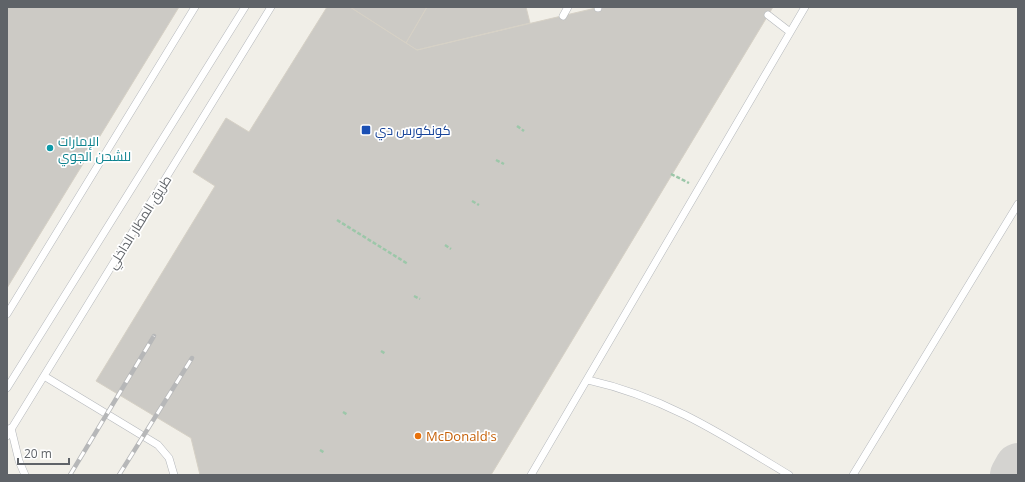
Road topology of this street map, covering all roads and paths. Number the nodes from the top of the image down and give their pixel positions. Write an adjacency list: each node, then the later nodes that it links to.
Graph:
1 (195, 7): 24 (lane)
2 (245, 7): 29 (lane)
3 (271, 7): 27 (lane, طريق المطار الداخلي)
4 (568, 7): 7 (lane)
5 (804, 7): 8 (lane)
6 (768, 15): 8 (lane)
7 (563, 16)
8 (790, 32): 14 (lane)
9 (517, 126): 10 (path)
10 (524, 131)
11 (496, 160): 12 (path)
12 (504, 164)
13 (671, 174): 14 (path)
14 (699, 189): 28 (lane)
15 (472, 200): 17 (path)
16 (1018, 204): 40 (lane)
17 (478, 205)
18 (337, 220): 21 (path)
19 (445, 245): 20 (path)
20 (451, 249)
21 (408, 264)
22 (414, 296): 23 (path)
23 (420, 299)
24 (7, 314)
25 (381, 351): 26 (path)
26 (386, 354)
27 (44, 376): 32 (lane, طريق المطار الداخلي); 38 (lane)
28 (588, 380): 36 (lane); 39 (lane)
29 (7, 388)
30 (343, 412): 31 (path)
31 (348, 415)
32 (11, 428): 33 (lane, طريق المطار الداخلي); 37 (lane)
33 (7, 436)
34 (320, 450): 35 (path)
35 (325, 453)
36 (533, 474)
37 (25, 475)
38 (174, 475)
39 (789, 475)
40 (853, 475)

